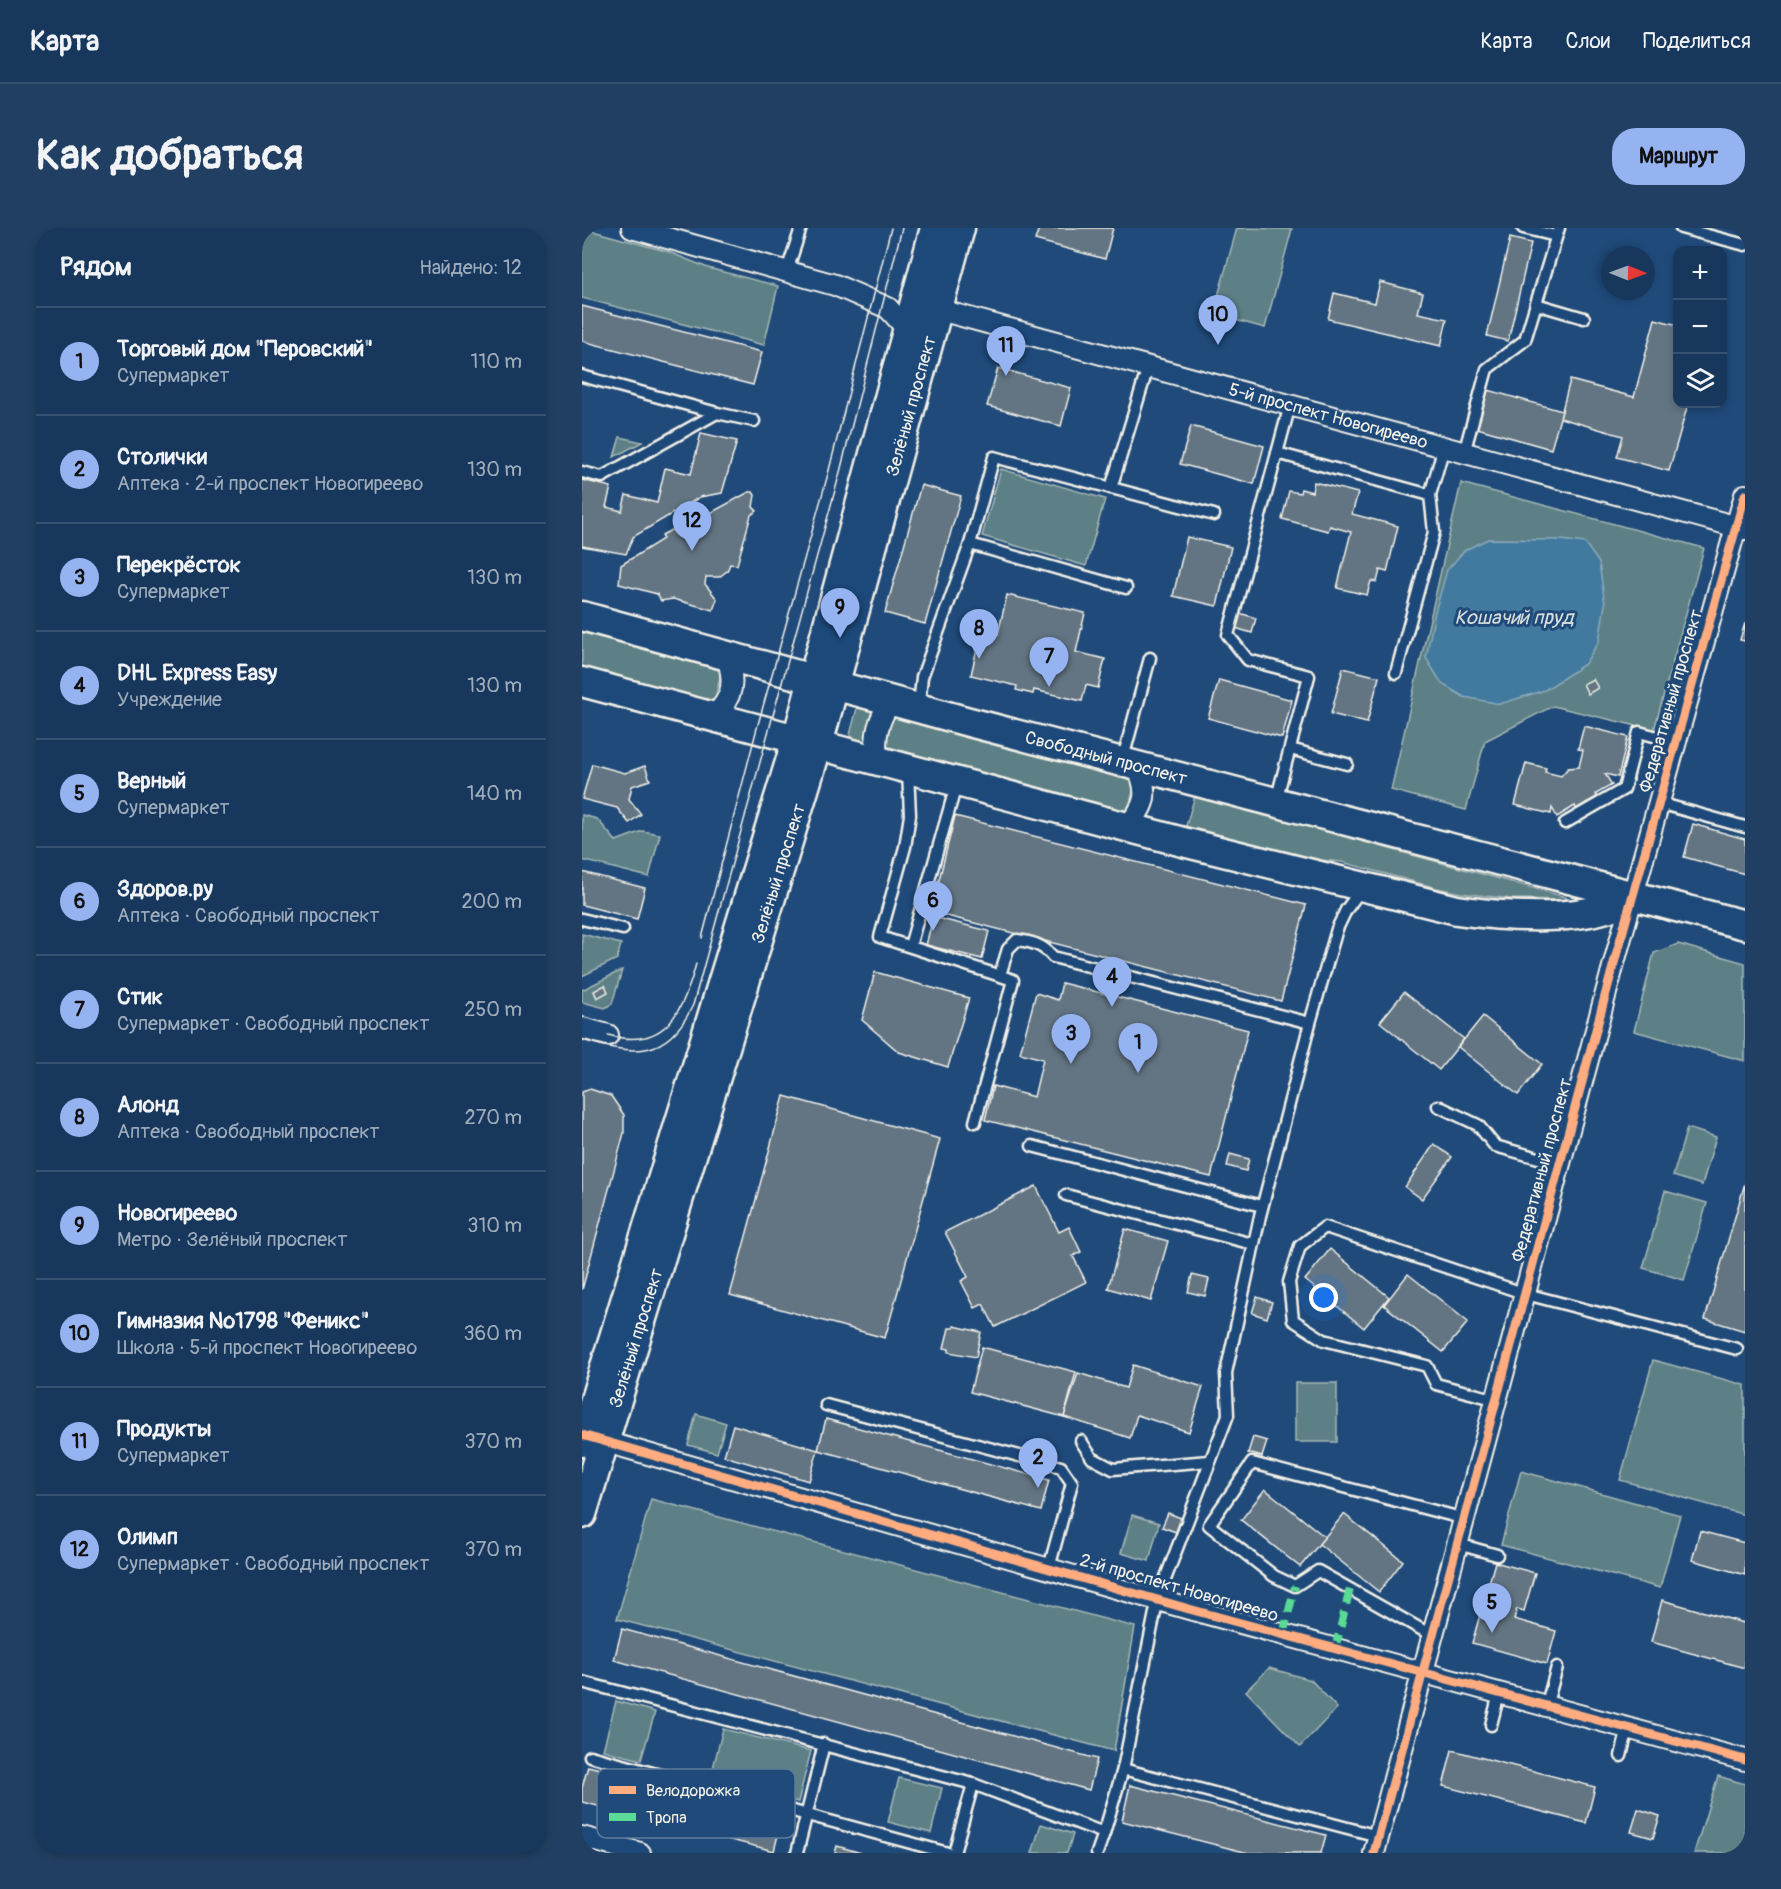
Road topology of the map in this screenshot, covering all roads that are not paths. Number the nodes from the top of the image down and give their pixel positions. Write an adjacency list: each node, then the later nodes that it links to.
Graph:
1 (632, 228): 9 (street, 5-й проспект Новогиреево)
2 (801, 228): 9 (lane)
3 (935, 228): 11 (main road, Зелёный проспект)
4 (960, 228): 11 (main road, Зелёный проспект)
5 (1523, 228): 7 (lane)
6 (1681, 228): 8 (lane)
7 (1557, 232): 10 (lane)
8 (1745, 245)
9 (787, 271): 11 (street, 5-й проспект Новогиреево)
10 (1536, 304): 12 (lane); 20 (lane)
11 (920, 314): 13 (street, 5-й проспект Новогиреево); 34 (main road, Зелёный проспект)
12 (1584, 318)
13 (1148, 367): 15 (street, 5-й проспект Новогиреево); 22 (lane)
14 (582, 376): 16 (lane)
15 (1290, 405): 18 (street, 5-й проспект Новогиреево); 19 (lane)
16 (717, 413): 17 (lane); 21 (lane)
17 (754, 421)
18 (1444, 447): 20 (street, 5-й проспект Новогиреево); 23 (lane)
19 (1277, 453): 23 (lane); 39 (lane)
20 (1464, 453): 26 (street, 5-й проспект Новогиреево)
21 (582, 472)
22 (1111, 488): 25 (lane); 27 (lane)
23 (1430, 495): 32 (lane)
24 (1745, 495): 26 (street, Федеративный проспект)
25 (1214, 515)
26 (1741, 528): 38 (street, Федеративный проспект)
27 (970, 544): 28 (lane); 35 (lane)
28 (1126, 588)
29 (582, 616): 30 (main road, Свободный проспект)
30 (727, 656): 34 (main road, Свободный проспект); 36 (street)
31 (1150, 658): 41 (lane)
32 (1396, 673)
33 (582, 682): 36 (main road)
34 (824, 682): 35 (main road, Свободный проспект); 37 (main road, Зелёный проспект)
35 (906, 704): 40 (street); 41 (main road, Свободный проспект)
36 (713, 717): 37 (main road)
37 (807, 741): 40 (main road); 71 (main road, Зелёный проспект)
38 (1676, 742): 46 (street, Федеративный проспект); 47 (lane)
39 (1290, 748): 42 (lane); 45 (lane)
40 (877, 759): 43 (main road)
41 (1130, 764): 45 (main road, Свободный проспект); 48 (street)
42 (1347, 764)
43 (908, 768): 44 (main road); 55 (lane)
44 (957, 781): 48 (main road); 55 (lane)
45 (1275, 802): 51 (main road, Свободный проспект)
46 (1659, 802): 49 (lane); 51 (street, Федеративный проспект)
47 (1565, 823)
48 (1126, 826): 50 (main road)
49 (1745, 827)
50 (1363, 887): 51 (main road); 57 (lane)
51 (1633, 896): 53 (main road, Свободный проспект); 63 (street, Федеративный проспект)
52 (582, 919): 54 (lane)
53 (1745, 925)
54 (623, 929)
55 (910, 946): 56 (lane)
56 (1000, 975): 57 (lane); 61 (lane)
57 (1310, 1023): 65 (lane)
58 (582, 1028): 59 (street)
59 (608, 1035)
60 (1438, 1106): 63 (lane)
61 (975, 1122)
62 (1032, 1146): 65 (lane)
63 (1560, 1164): 67 (street, Федеративный проспект)
64 (1066, 1196): 66 (lane)
65 (1262, 1206): 66 (lane)
66 (1253, 1244): 73 (lane)
67 (1526, 1294): 68 (lane); 69 (street, Федеративный проспект); 69 (lane)
68 (1737, 1349)
69 (1497, 1400): 75 (street, Федеративный проспект)
70 (826, 1405): 78 (lane)
71 (588, 1438): 74 (main road, Зелёный проспект); 78 (street, 2-й проспект Новогиреево)
72 (1081, 1441): 73 (lane)
73 (1209, 1461): 79 (lane)
74 (582, 1514)
75 (1465, 1519): 76 (street, Федеративный проспект); 80 (lane)
76 (1458, 1544): 77 (lane); 80 (street, Федеративный проспект)
77 (1497, 1555)
78 (1049, 1568): 79 (street, 2-й проспект Новогиреево)
79 (1158, 1598): 82 (street, 2-й проспект Новогиреево); 93 (lane)
80 (1433, 1636): 82 (street, Федеративный проспект)
81 (1557, 1667): 85 (lane)
82 (1423, 1674): 84 (street, 2-й проспект Новогиреево); 99 (street, Федеративный проспект)
83 (582, 1682): 88 (lane)
84 (1499, 1694): 85 (street, 2-й проспект Новогиреево); 86 (lane)
85 (1546, 1707): 87 (street, 2-й проспект Новогиреево)
86 (1491, 1725)
87 (1628, 1728): 90 (lane); 91 (street, 2-й проспект Новогиреево)
88 (824, 1744): 94 (lane); 96 (lane)
89 (590, 1756): 92 (lane)
90 (1621, 1756)
91 (1745, 1760)
92 (638, 1769)
93 (1123, 1770): 97 (lane); 99 (lane)
94 (973, 1784): 97 (lane); 103 (lane)
95 (795, 1812): 96 (lane)
96 (807, 1815): 101 (lane); 102 (lane)
97 (1104, 1833): 104 (lane)
98 (582, 1837): 100 (street)
99 (1376, 1845)
100 (640, 1853)
101 (797, 1853)
102 (948, 1853)
103 (954, 1853)
104 (1097, 1853)

